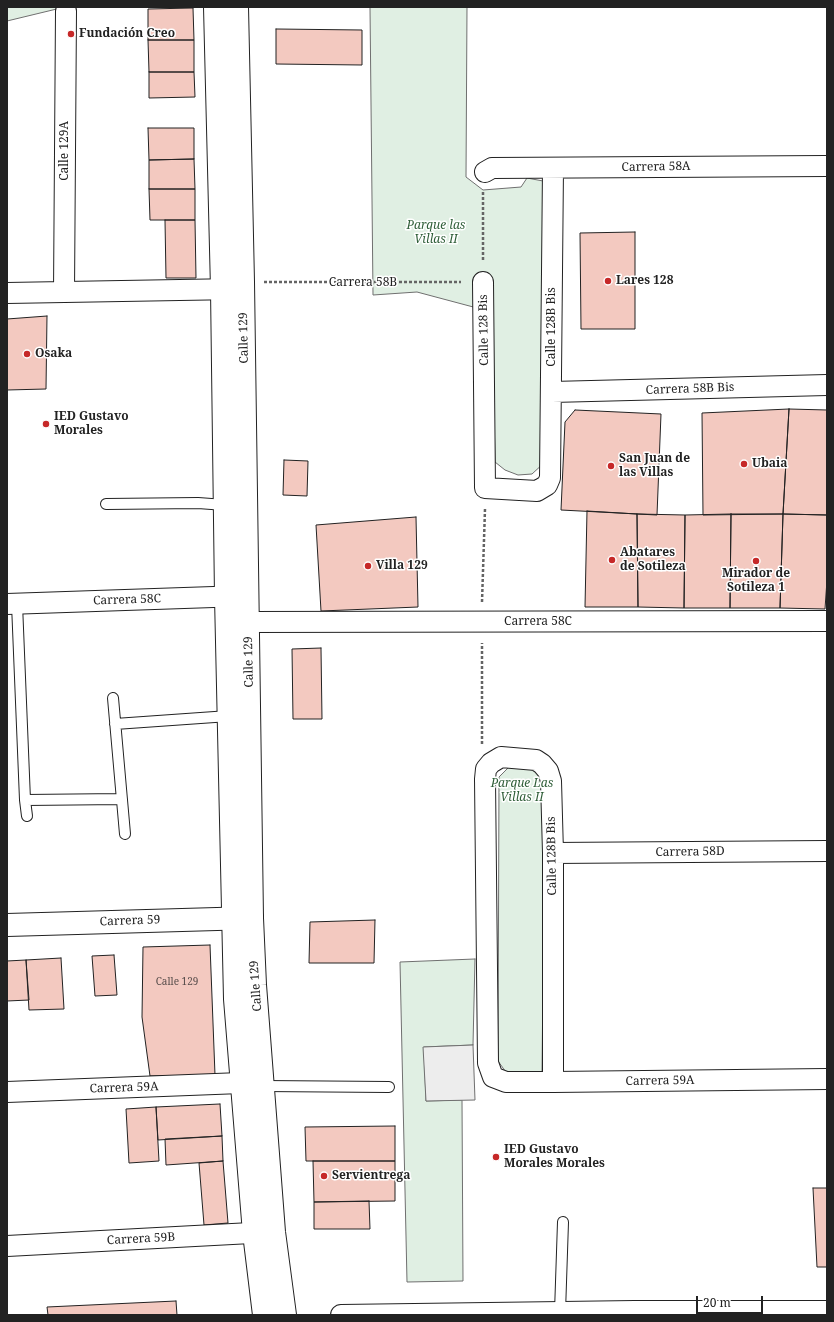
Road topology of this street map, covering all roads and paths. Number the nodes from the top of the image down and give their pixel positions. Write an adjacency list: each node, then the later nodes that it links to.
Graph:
1 (215, 7): 9 (main road, Calle 129)
2 (237, 7): 8 (main road, Calle 129)
3 (66, 11): 10 (street, Calle 129A)
4 (827, 166): 5 (street, Carrera 58A)
5 (553, 168): 6 (street, Carrera 58A); 13 (street, Calle 128B Bis)
6 (485, 172): 7 (path, Calle 128 Bis)
7 (484, 282): 8 (path, Carrera 58B); 14 (street, Calle 128 Bis)
8 (243, 285): 9 (street); 17 (main road, Calle 129)
9 (222, 289): 10 (street); 16 (main road, Calle 129)
10 (64, 292): 11 (street)
11 (7, 293)
12 (827, 385): 13 (street, Carrera 58B Bis)
13 (552, 392): 14 (street, Calle 128B Bis)
14 (547, 485)
15 (106, 504): 16 (lane)
16 (225, 505): 18 (main road, Calle 129)
17 (248, 595): 18 (street, Carrera 58C); 21 (main road, Calle 129)
18 (226, 597): 19 (street, Carrera 58C); 23 (main road, Calle 129)
19 (12, 604): 26 (lane)
20 (827, 621): 21 (street, Carrera 58C)
21 (249, 622): 31 (main road, Calle 129)
22 (113, 698): 24 (lane)
23 (229, 716): 24 (lane); 31 (main road, Calle 129)
24 (115, 724): 25 (lane)
25 (122, 799): 26 (lane); 28 (lane)
26 (25, 800): 27 (lane)
27 (27, 816)
28 (125, 834)
29 (827, 850): 30 (street, Carrera 58D)
30 (553, 854): 33 (street, Calle 128B Bis); 35 (street, Calle 128B Bis)
31 (242, 918): 32 (main road, Carrera 59); 36 (main road, Calle 129); 37 (main road, Calle 129)
32 (7, 925)
33 (493, 1077): 35 (street, Carrera 59A)
34 (827, 1079): 35 (street, Carrera 59A)
35 (553, 1082)
36 (241, 1083): 39 (street, Carrera 59A); 41 (main road, Calle 129)
37 (263, 1086): 38 (lane); 41 (main road, Calle 129)
38 (389, 1087)
39 (7, 1092)
40 (563, 1222): 44 (lane)
41 (264, 1233): 42 (street, Carrera 59B); 46 (main road, Calle 129); 47 (main road, Calle 129)
42 (7, 1246)
43 (827, 1311): 45 (street)
44 (560, 1312): 45 (street); 48 (street)
45 (635, 1313)
46 (264, 1315)
47 (285, 1315)
48 (341, 1315)

